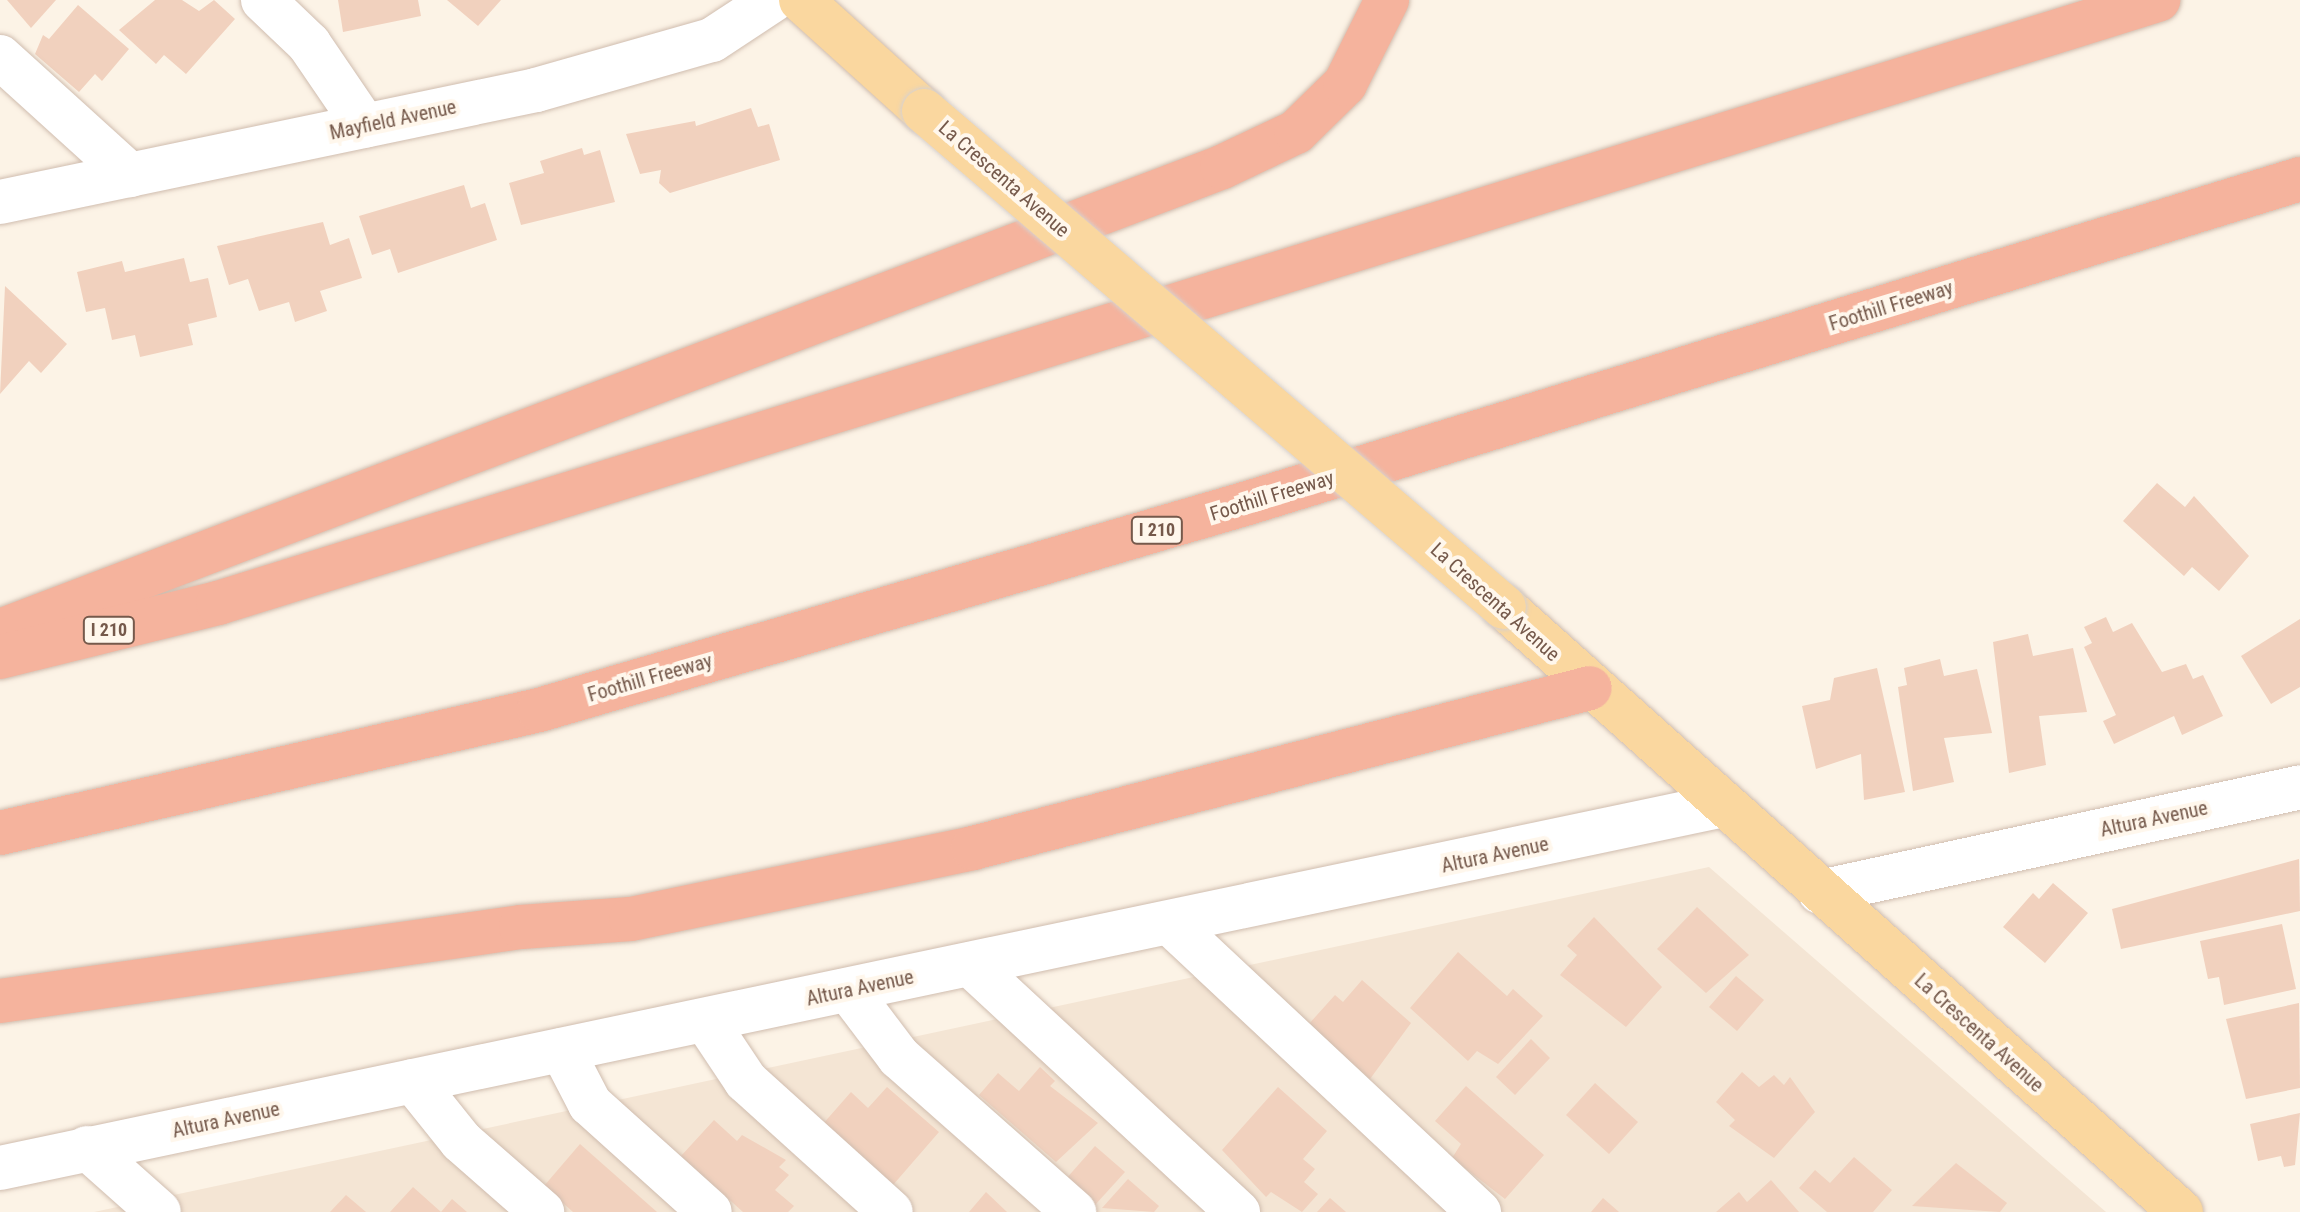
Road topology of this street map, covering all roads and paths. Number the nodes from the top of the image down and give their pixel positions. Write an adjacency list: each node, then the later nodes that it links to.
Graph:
1 (263, 0): 7 (street)
2 (773, 0): 7 (street, Mayfield Avenue)
3 (801, 0): 13 (main road, La Crescenta Avenue, bridge)
4 (1387, 0): 11 (highway)
5 (2158, 0): 12 (highway, I 210)
6 (0, 57): 8 (street)
7 (365, 126): 8 (street, Mayfield Avenue)
8 (130, 175): 10 (street, Mayfield Avenue)
9 (2300, 179): 16 (highway, Foothill Freeway / I 210)
10 (0, 202)
11 (0, 631)
12 (0, 657)
13 (1590, 688): 15 (main road, La Crescenta Avenue); 21 (highway)
14 (2300, 787): 17 (street, Altura Avenue)
15 (1720, 806): 17 (main road, La Crescenta Avenue); 18 (street, Altura Avenue)
16 (0, 833)
17 (1820, 892): 34 (main road, La Crescenta Avenue)
18 (1171, 924): 19 (street, Altura Avenue); 33 (street)
19 (971, 965): 20 (street, Altura Avenue); 32 (street)
20 (849, 991): 22 (street, Altura Avenue); 31 (street)
21 (0, 1001)
22 (706, 1021): 23 (street, Altura Avenue); 30 (street)
23 (562, 1050): 24 (street, Altura Avenue); 29 (street)
24 (413, 1081): 25 (street, Altura Avenue); 28 (street)
25 (87, 1148): 26 (street, Altura Avenue); 27 (street)
26 (0, 1168)
27 (159, 1212)
28 (542, 1212)
29 (710, 1212)
30 (891, 1212)
31 (1074, 1212)
32 (1238, 1212)
33 (1479, 1212)
34 (2181, 1212)

